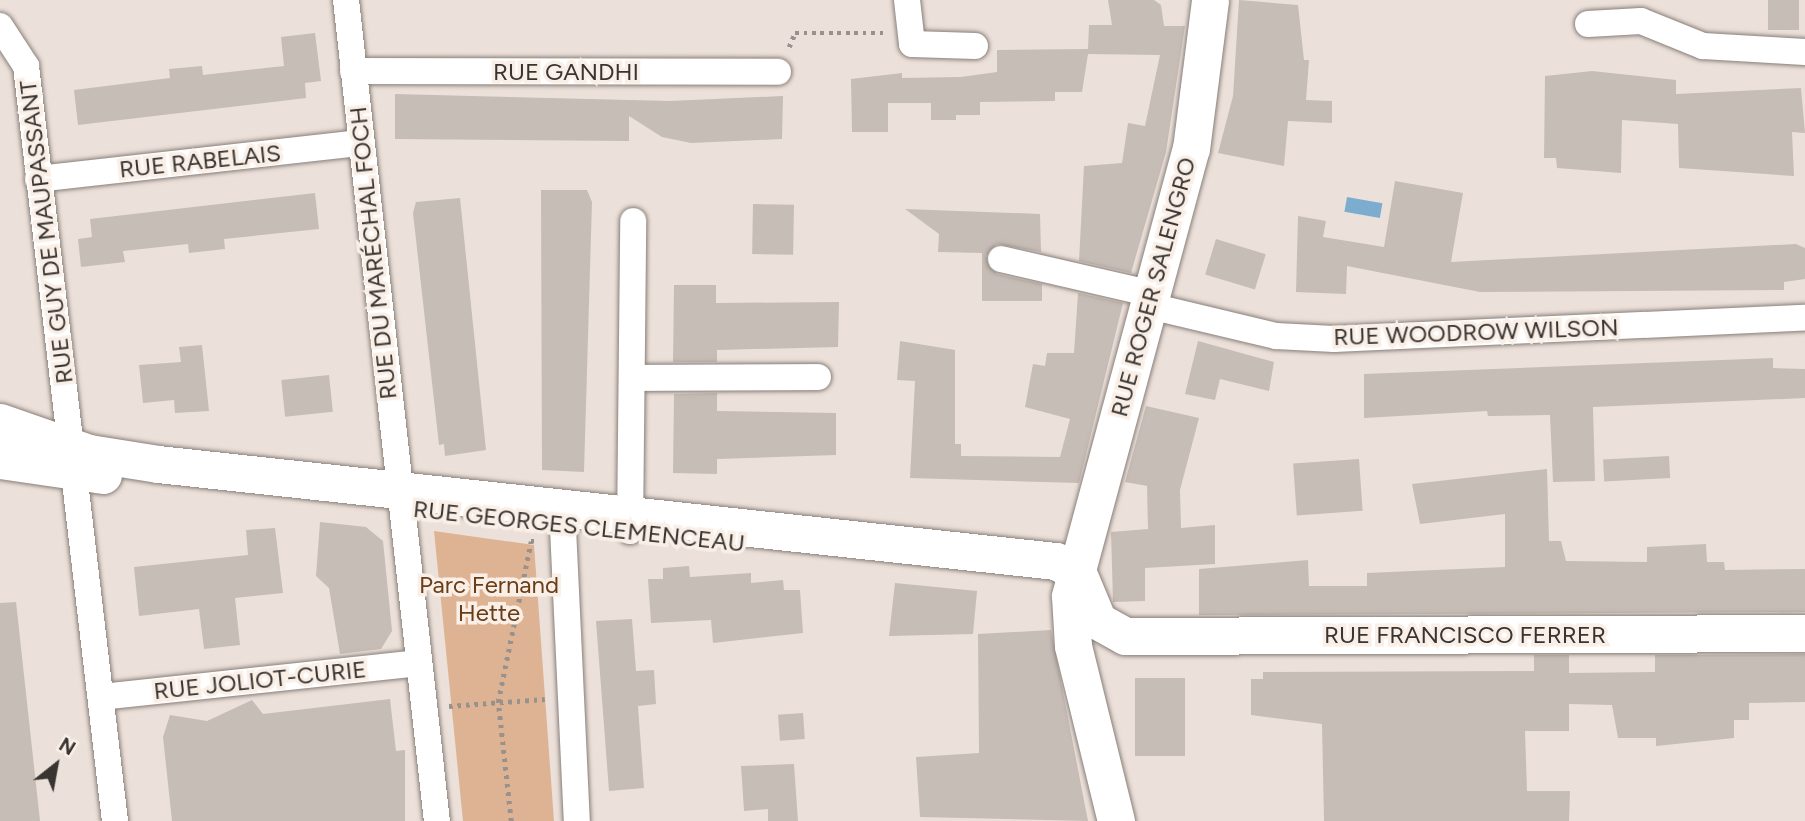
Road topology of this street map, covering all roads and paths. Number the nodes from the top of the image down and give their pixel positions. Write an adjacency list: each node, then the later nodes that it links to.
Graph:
1 (346, 0): 9 (street, RUE DU MARÉCHAL FOCH)
2 (908, 0): 6 (street)
3 (1210, 0): 15 (street, RUE ROGER SALENGRO)
4 (1588, 24): 8 (street)
5 (0, 26): 12 (street, RUE GUY DE MAUPASSANT)
6 (912, 44): 7 (street); 10 (path)
7 (975, 46)
8 (1805, 52)
9 (353, 71): 10 (street, RUE GANDHI); 11 (street, RUE DU MARÉCHAL FOCH)
10 (778, 72)
11 (361, 144): 12 (street, RUE RABELAIS); 22 (street, RUE DU MARÉCHAL FOCH)
12 (38, 179): 20 (street, RUE GUY DE MAUPASSANT)
13 (633, 221): 18 (street)
14 (1000, 259): 15 (street, RUE WOODROW WILSON)
15 (1151, 300): 16 (street, RUE WOODROW WILSON); 25 (street, RUE ROGER SALENGRO)
16 (1805, 318)
17 (818, 377): 18 (street)
18 (632, 379): 23 (street)
19 (0, 422): 20 (street)
20 (75, 459): 21 (street); 22 (street, RUE GEORGES CLEMENCEAU); 30 (street, RUE GUY DE MAUPASSANT)
21 (0, 460)
22 (400, 497): 24 (street, RUE GEORGES CLEMENCEAU); 29 (street, RUE DU MARÉCHAL FOCH)
23 (630, 523): 24 (street, RUE GEORGES CLEMENCEAU); 25 (street, RUE GEORGES CLEMENCEAU); 26 (street, RUE GEORGES CLEMENCEAU)
24 (563, 524): 31 (street); 32 (path)
25 (1075, 569): 26 (street, RUE ROGER SALENGRO); 28 (street)
26 (1070, 606): 34 (street, RUE ROGER SALENGRO)
27 (1805, 633): 28 (street, RUE FRANCISCO FERRER)
28 (1125, 636): 34 (street, RUE ROGER SALENGRO)
29 (418, 663): 30 (street, RUE JOLIOT-CURIE); 33 (street, RUE DU MARÉCHAL FOCH)
30 (101, 697): 35 (street, RUE GUY DE MAUPASSANT)
31 (570, 697): 32 (path); 38 (street)
32 (498, 702): 33 (path); 37 (path)
33 (424, 708): 36 (street, RUE DU MARÉCHAL FOCH)
34 (1101, 740): 39 (street, RUE ROGER SALENGRO)
35 (115, 821)
36 (437, 821)
37 (511, 821)
38 (577, 821)
39 (1116, 821)

